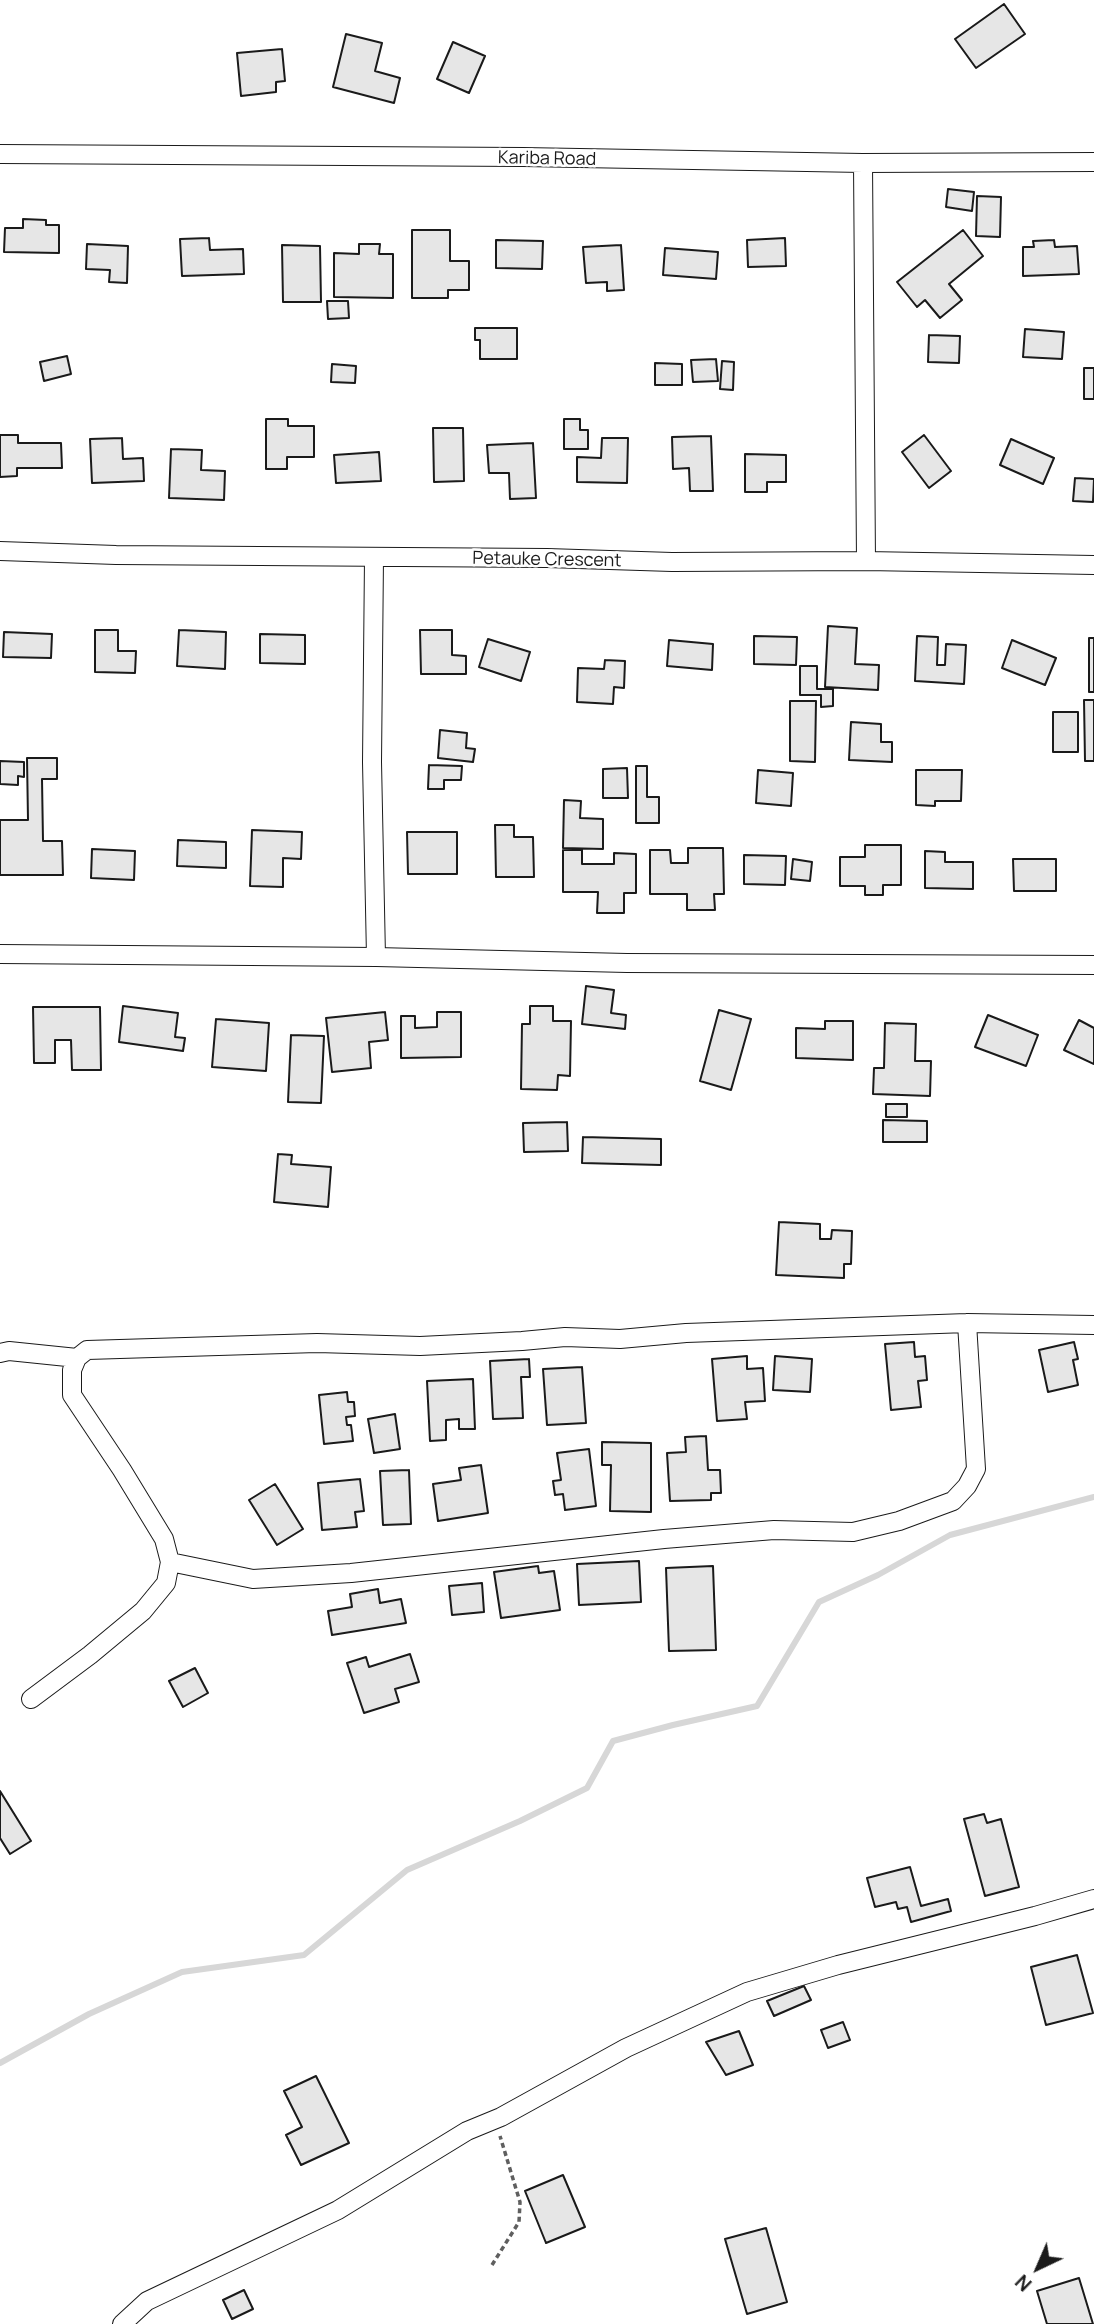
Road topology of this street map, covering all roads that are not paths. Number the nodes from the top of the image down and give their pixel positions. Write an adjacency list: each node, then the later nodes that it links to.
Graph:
1 (0, 154): 3 (street, Kariba Road)
2 (1094, 162): 3 (street, Kariba Road)
3 (863, 163): 6 (street)
4 (0, 551): 5 (street, Petauke Crescent)
5 (374, 558): 6 (street, Petauke Crescent); 9 (street)
6 (866, 561): 7 (street, Petauke Crescent)
7 (1094, 565)
8 (0, 954): 9 (street)
9 (376, 957): 10 (street)
10 (1094, 965)
11 (967, 1323): 12 (street); 14 (street); 15 (street)
12 (1094, 1325)
13 (0, 1353): 14 (street)
14 (77, 1358): 15 (street)
15 (170, 1562): 16 (street)
16 (31, 1699)
17 (1094, 1899): 18 (street)
18 (122, 2324)

